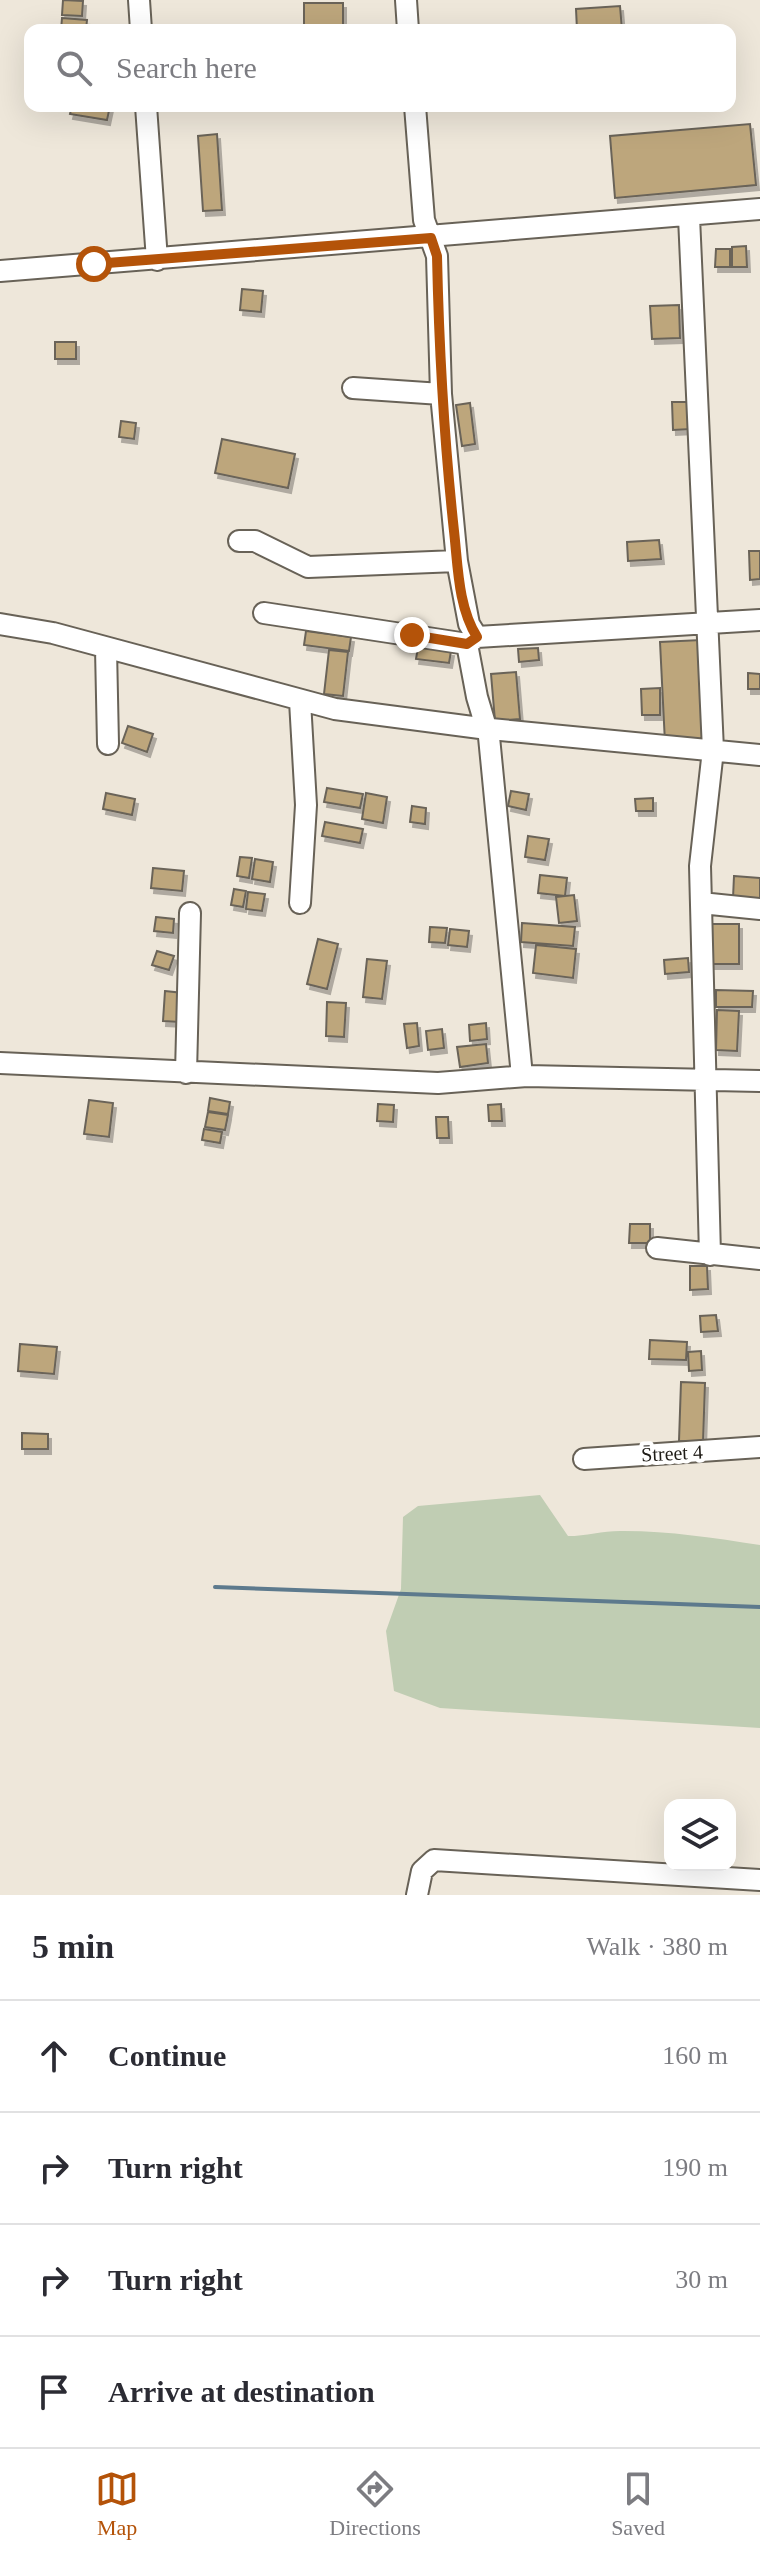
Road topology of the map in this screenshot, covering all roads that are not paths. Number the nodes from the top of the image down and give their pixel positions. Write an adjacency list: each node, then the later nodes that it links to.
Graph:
1 (139, 0): 3 (street)
2 (406, 0): 4 (street)
3 (141, 24)
4 (408, 24)
5 (146, 112): 10 (street)
6 (415, 112): 9 (street)
7 (760, 209): 8 (street)
8 (689, 217): 9 (street); 18 (street)
9 (431, 238): 10 (street); 13 (street)
10 (157, 260): 11 (street)
11 (0, 271)
12 (353, 388): 13 (street)
13 (441, 394): 15 (street)
14 (239, 541): 15 (street)
15 (457, 561): 20 (street)
16 (264, 613): 20 (street)
17 (760, 620): 18 (street)
18 (709, 623): 20 (street); 25 (street)
19 (0, 624): 21 (street)
20 (472, 641): 23 (street)
21 (106, 649): 22 (street); 24 (street)
22 (300, 701): 23 (street); 27 (street)
23 (486, 729): 25 (street); 33 (street)
24 (108, 744)
25 (713, 750): 26 (street); 28 (street)
26 (760, 755)
27 (300, 903)
28 (701, 903): 29 (street); 34 (street)
29 (760, 909)
30 (190, 913): 32 (street)
31 (0, 1063): 32 (street)
32 (186, 1073): 33 (street)
33 (522, 1076): 34 (street)
34 (705, 1081): 35 (street); 37 (street)
35 (760, 1081)
36 (657, 1248): 37 (street)
37 (710, 1255): 38 (street)
38 (760, 1259)
39 (760, 1447): 40 (street, S̄treet 4)
40 (584, 1459)
41 (760, 1880): 42 (street)
42 (417, 1895)

